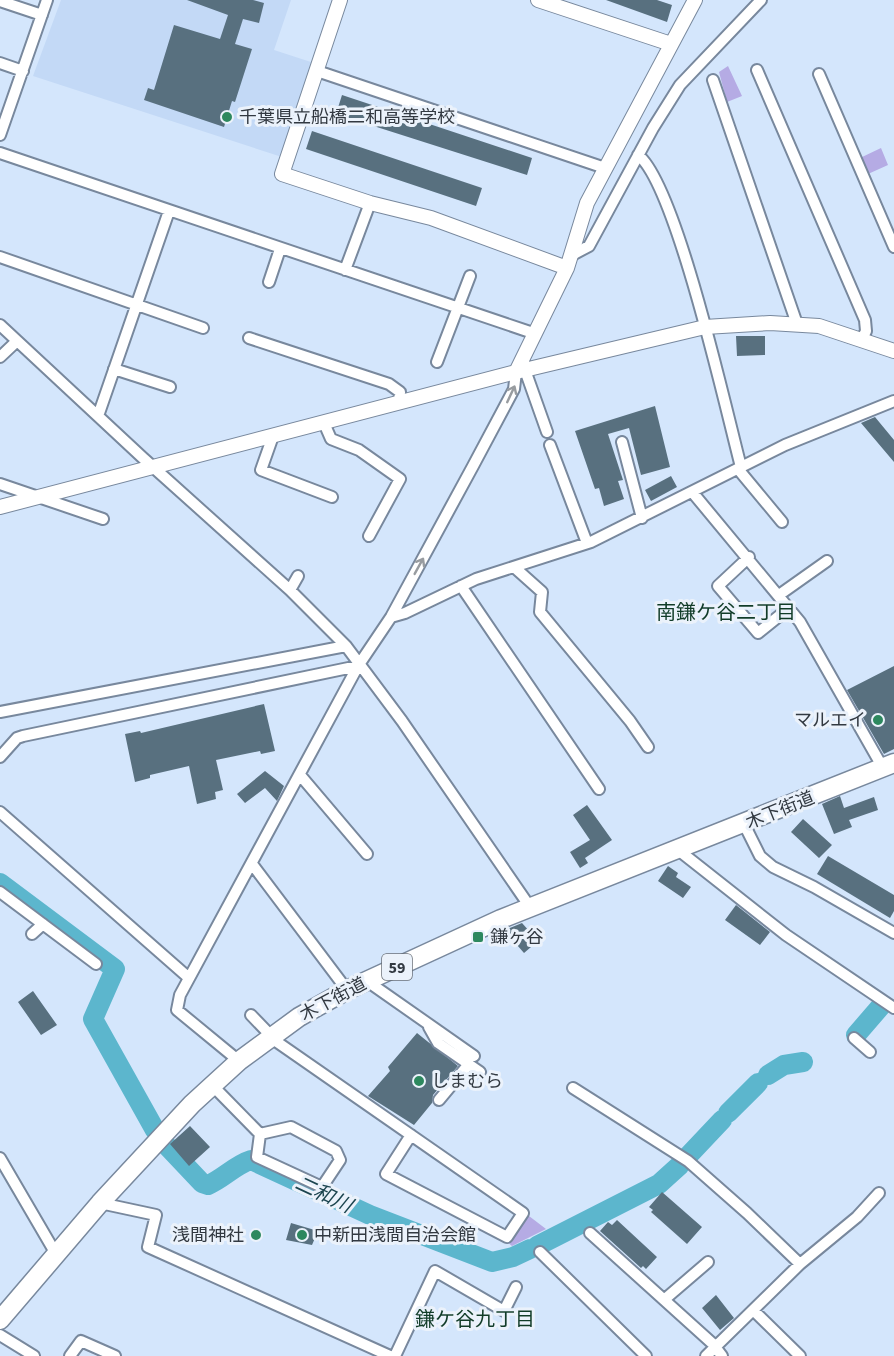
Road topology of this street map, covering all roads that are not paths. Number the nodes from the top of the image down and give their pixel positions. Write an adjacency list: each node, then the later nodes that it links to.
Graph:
1 (47, 0): 7 (street)
2 (340, 0): 12 (street)
3 (538, 0): 8 (street)
4 (695, 0): 8 (street)
5 (761, 0): 17 (street)
6 (0, 1): 7 (street)
7 (42, 15): 11 (street)
8 (671, 44): 18 (street)
9 (0, 63): 11 (street)
10 (757, 70): 36 (street)
11 (23, 71): 15 (street)
12 (317, 71): 18 (street); 19 (street)
13 (819, 74): 21 (street)
14 (713, 81): 30 (street)
15 (0, 135)
16 (0, 153): 20 (street)
17 (638, 155): 24 (street); 32 (street)
18 (605, 168): 24 (street)
19 (370, 203): 24 (street); 25 (street)
20 (169, 211): 22 (street); 28 (street)
21 (894, 247)
22 (280, 249): 25 (street); 27 (street)
23 (0, 257): 28 (street)
24 (570, 261): 34 (street)
25 (345, 270): 29 (street)
26 (470, 276): 29 (street)
27 (269, 282)
28 (136, 305): 33 (street); 41 (street)
29 (459, 307): 34 (street); 40 (street)
30 (797, 324): 32 (street); 36 (street)
31 (0, 325): 37 (street)
32 (705, 327): 42 (street); 53 (street)
33 (203, 328)
34 (533, 333): 42 (street)
35 (249, 338): 45 (street)
36 (862, 339): 38 (street)
37 (17, 341): 39 (street); 46 (street)
38 (894, 351)
39 (0, 357)
40 (437, 362)
41 (114, 369): 43 (street); 46 (street)
42 (521, 371): 45 (street); 48 (street); 72 (street, one-way to 42)
43 (170, 387)
44 (894, 401): 53 (street)
45 (399, 403): 47 (street)
46 (98, 416): 52 (street)
47 (324, 423): 49 (street); 62 (street)
48 (547, 432)
49 (273, 436): 52 (street); 57 (street)
50 (622, 442): 59 (street)
51 (550, 445): 63 (street)
52 (153, 467): 56 (street); 69 (street)
53 (739, 468): 55 (street); 61 (street)
54 (0, 484): 56 (street)
55 (693, 493): 59 (street); 64 (street)
56 (40, 496): 58 (street); 60 (street)
57 (332, 498)
58 (0, 507)
59 (642, 518): 63 (street)
60 (103, 519)
61 (782, 522)
62 (369, 536)
63 (587, 543): 66 (street)
64 (749, 557): 70 (street); 71 (street)
65 (827, 561): 70 (street)
66 (514, 567): 68 (street); 76 (street)
67 (298, 576): 69 (street)
68 (461, 586): 72 (street); 80 (street)
69 (290, 590): 73 (street)
70 (779, 595): 71 (street)
71 (789, 608): 78 (street)
72 (391, 617): 74 (street)
73 (346, 646): 74 (street); 75 (street)
74 (358, 666): 77 (street); 79 (street); 87 (street)
75 (0, 712)
76 (648, 747)
77 (0, 757)
78 (888, 766): 82 (main road, 木下街道 / 59)
79 (300, 775): 84 (street); 85 (street)
80 (599, 789)
81 (0, 812): 92 (street)
82 (744, 824): 83 (main road, 木下街道 / 59); 89 (street)
83 (677, 849): 87 (main road, 木下街道 / 59); 95 (street)
84 (367, 854)
85 (252, 864): 92 (street); 94 (street)
86 (0, 892): 88 (street)
87 (530, 906): 93 (main road, 木下街道 / 59)
88 (43, 924): 90 (street); 91 (street)
89 (894, 933)
90 (32, 934)
91 (96, 964)
92 (189, 978): 101 (street)
93 (367, 981): 94 (main road, 木下街道 / 59); 100 (street)
94 (347, 990): 97 (main road, 木下街道 / 59)
95 (888, 1004)
96 (250, 1015): 97 (street)
97 (270, 1037): 101 (main road, 木下街道 / 59); 107 (street)
98 (854, 1038): 99 (street)
99 (870, 1052)
100 (471, 1060): 102 (street); 105 (street)
101 (239, 1061): 103 (main road, 木下街道 / 59)
102 (480, 1072)
103 (212, 1085): 106 (street); 110 (main road, 木下街道 / 59)
104 (573, 1088): 115 (street)
105 (440, 1100)
106 (260, 1134): 106 (street)
107 (411, 1135): 107 (street)
108 (0, 1158): 113 (street)
109 (879, 1193): 115 (street)
110 (100, 1203): 113 (main road, 木下街道 / 59); 125 (street)
111 (590, 1233): 117 (street)
112 (540, 1252): 127 (street)
113 (56, 1254): 119 (main road, 木下街道 / 59)
114 (708, 1262): 117 (street)
115 (800, 1264): 118 (street)
116 (516, 1287): 126 (street)
117 (665, 1299): 121 (street)
118 (753, 1310): 121 (street); 130 (street)
119 (0, 1320)
120 (0, 1335): 122 (street)
121 (714, 1347): 128 (street); 129 (street)
122 (34, 1356)
123 (70, 1356): 124 (street)
124 (115, 1356)
125 (390, 1356)
126 (395, 1356)
127 (646, 1356)
128 (706, 1356)
129 (722, 1356)
130 (801, 1356)

